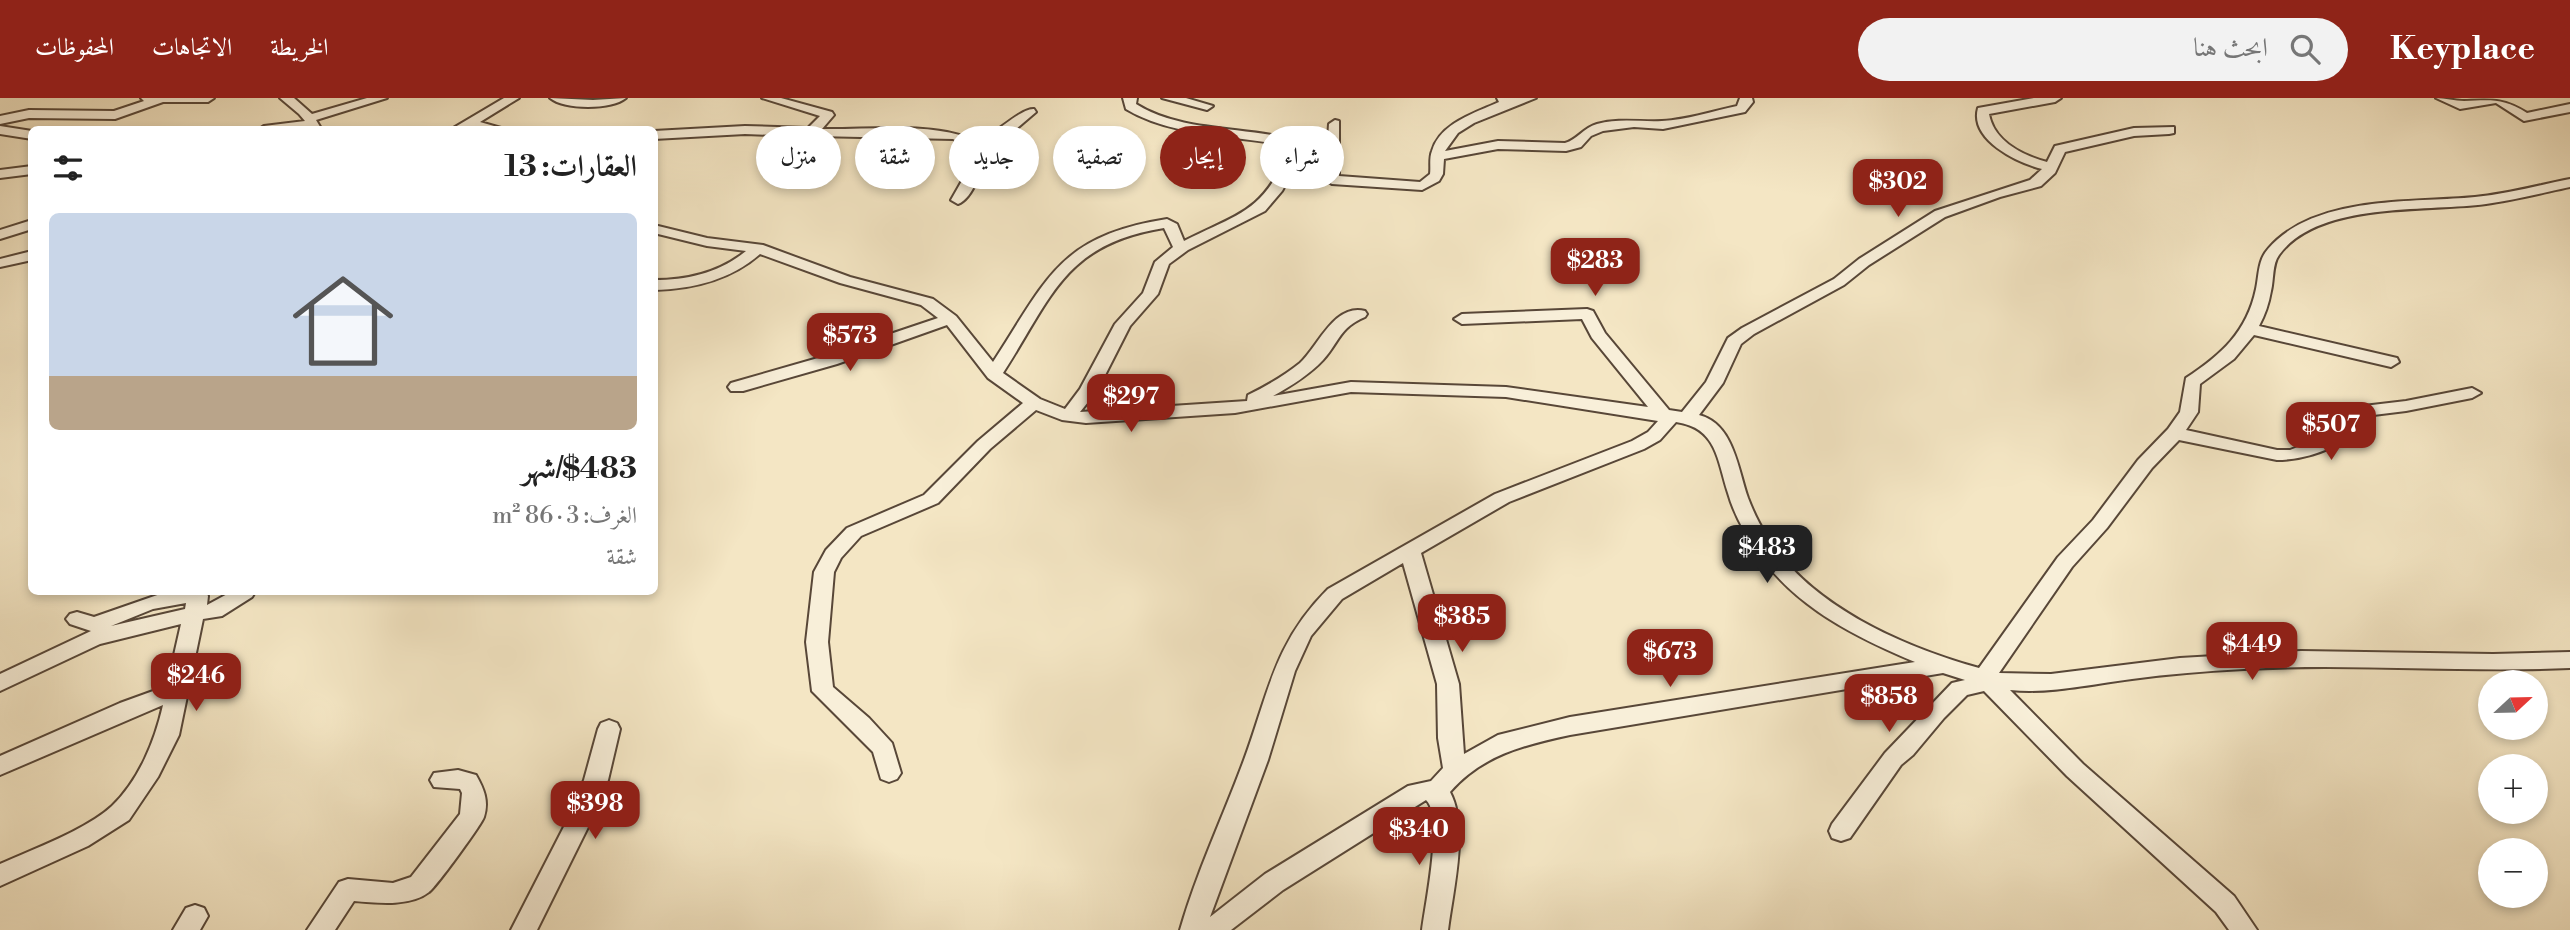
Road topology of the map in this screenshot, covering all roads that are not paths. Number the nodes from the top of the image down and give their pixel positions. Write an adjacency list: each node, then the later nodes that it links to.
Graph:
1 (144, 98): 15 (street)
2 (208, 98): 15 (street)
3 (286, 98): 21 (street)
4 (381, 98): 21 (street)
5 (513, 98): 22 (street)
6 (556, 98): 7 (street)
7 (620, 98)
8 (768, 98): 23 (street)
9 (1131, 98): 32 (street)
10 (1168, 98): 17 (street)
11 (1530, 98): 16 (street)
12 (1746, 98): 33 (street)
13 (2055, 98): 34 (street)
14 (2442, 98): 18 (street)
15 (158, 100): 20 (street)
16 (1504, 101): 33 (street)
17 (1207, 106)
18 (2570, 108)
19 (1030, 112): 24 (street)
20 (0, 120)
21 (313, 124)
22 (462, 126)
23 (817, 126)
24 (1012, 126)
25 (0, 130): 29 (street)
26 (756, 130): 31 (street)
27 (2169, 130): 34 (street)
28 (841, 133): 30 (street)
29 (28, 134)
30 (949, 134)
31 (658, 135)
32 (1260, 137)
33 (1437, 156): 37 (street)
34 (2050, 167): 62 (street)
35 (28, 170): 36 (street)
36 (0, 174)
37 (1344, 181)
38 (2570, 183): 53 (street)
39 (964, 189): 41 (street)
40 (1277, 189): 45 (street)
41 (958, 200)
42 (28, 225): 44 (street)
43 (658, 230): 46 (street)
44 (0, 235)
45 (1183, 247): 55 (street); 61 (street)
46 (758, 248): 49 (street); 51 (street)
47 (28, 256): 48 (street)
48 (0, 263)
49 (658, 285)
50 (1359, 314): 59 (street)
51 (950, 319): 55 (street); 56 (street)
52 (1462, 319): 60 (street)
53 (2250, 329): 54 (street); 63 (street)
54 (2391, 362)
55 (995, 374): 58 (street)
56 (737, 387)
57 (2472, 393): 63 (street)
58 (1034, 403): 61 (street); 79 (street)
59 (1235, 408): 60 (street); 61 (street)
60 (1664, 414): 62 (street); 64 (street)
61 (1068, 416)
62 (1688, 417): 72 (street)
63 (2175, 433): 73 (street)
64 (1410, 551): 78 (street); 86 (street)
65 (169, 595): 68 (street)
66 (189, 595): 69 (street)
67 (240, 595): 69 (street)
68 (148, 597): 70 (street)
69 (196, 613): 74 (street); 75 (street)
70 (77, 619)
71 (2570, 660): 73 (street)
72 (1945, 664): 73 (street); 78 (street)
73 (1984, 678): 82 (street); 89 (street)
74 (0, 683)
75 (178, 691): 77 (street); 83 (street)
76 (609, 729): 85 (street)
77 (0, 766)
78 (1455, 770): 81 (street)
79 (889, 773)
80 (442, 780): 84 (street)
81 (1436, 792): 87 (street); 88 (street)
82 (1841, 831)
83 (0, 876)
84 (320, 930)
85 (524, 930)
86 (1193, 930)
87 (1212, 930)
88 (1435, 930)
89 (2244, 930)

